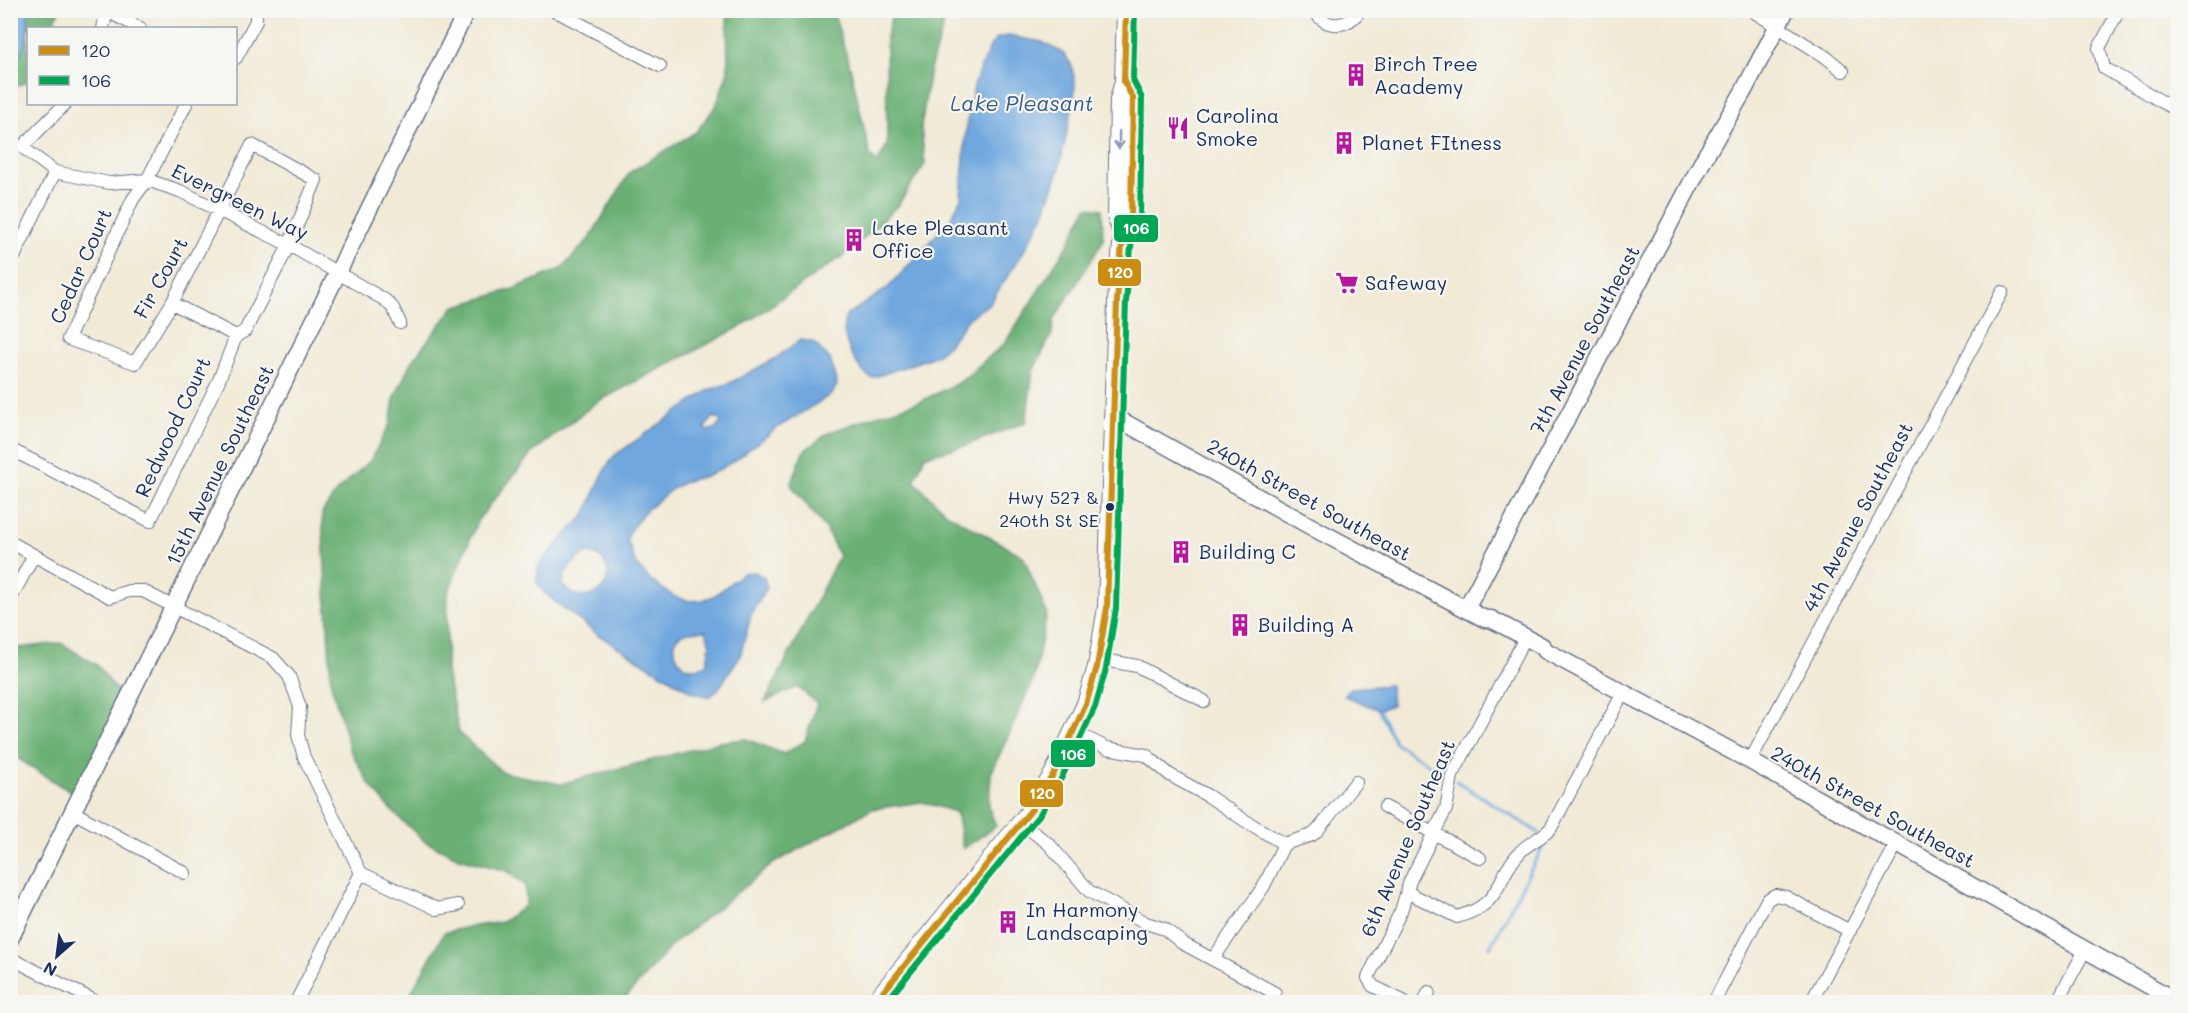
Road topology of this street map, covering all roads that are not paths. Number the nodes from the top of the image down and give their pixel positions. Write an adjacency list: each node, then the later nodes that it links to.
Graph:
1 (107, 10): 11 (street); 12 (street)
2 (256, 10): 14 (street)
3 (467, 10): 26 (street, 15th Avenue Southeast)
4 (554, 10): 15 (street)
5 (1126, 10): 32 (main road)
6 (1314, 10): 7 (street)
7 (1360, 10)
8 (1751, 10): 13 (street)
9 (1786, 10): 13 (street, 7th Avenue Southeast)
10 (2119, 10): 19 (street)
11 (103, 27)
12 (138, 27)
13 (1777, 27): 16 (street); 38 (street, 7th Avenue Southeast)
14 (237, 56)
15 (660, 66)
16 (1843, 71)
17 (64, 105): 20 (street)
18 (185, 105): 22 (street)
19 (2178, 108)
20 (16, 148): 21 (street, Evergreen Way)
21 (55, 172): 22 (street, Evergreen Way); 25 (street)
22 (147, 180): 23 (street, Evergreen Way); 31 (street, Cedar Court)
23 (219, 210): 24 (street, Evergreen Way); 24 (street, Fir Court); 28 (street, Fir Court)
24 (289, 245): 26 (street, Evergreen Way); 30 (street)
25 (10, 265)
26 (338, 274): 29 (street, Evergreen Way); 37 (street, 15th Avenue Southeast)
27 (2002, 292): 46 (street, 4th Avenue Southeast)
28 (172, 303): 30 (street); 31 (street, Fir Court)
29 (400, 323)
30 (236, 336): 33 (street, Redwood Court)
31 (135, 363)
32 (1113, 416): 38 (street, 240th Street Southeast); 42 (main road)
33 (10, 449)
34 (10, 542): 35 (street)
35 (34, 555): 36 (street); 37 (street)
36 (10, 600)
37 (174, 606): 49 (street, 15th Avenue Southeast); 56 (street)
38 (1466, 609): 39 (street, 240th Street Southeast)
39 (1485, 619): 40 (street, 240th Street Southeast); 41 (street, 240th Street Southeast)
40 (1523, 642): 41 (street, 240th Street Southeast); 51 (street, 6th Avenue Southeast)
41 (1546, 651): 43 (street, 240th Street Southeast)
42 (1098, 659): 44 (street); 45 (main road)
43 (1623, 693): 46 (street, 240th Street Southeast); 57 (street)
44 (1204, 701)
45 (1074, 732): 50 (main road); 52 (street)
46 (1749, 761): 53 (street, 240th Street Southeast)
47 (1356, 782): 52 (street)
48 (1385, 807): 51 (street)
49 (72, 812): 55 (street); 60 (street, 15th Avenue Southeast)
50 (1021, 823): 63 (street); 67 (main road)
51 (1434, 833): 54 (street); 57 (street, 6th Avenue Southeast)
52 (1284, 844): 63 (street)
53 (1896, 844): 59 (street); 61 (street, 240th Street Southeast)
54 (1480, 858)
55 (185, 873)
56 (361, 873): 58 (street); 66 (street)
57 (1407, 892): 68 (street, 6th Avenue Southeast)
58 (458, 905)
59 (1850, 931): 69 (street); 70 (street)
60 (10, 939)
61 (2085, 950): 71 (street); 72 (street, 240th Street Southeast)
62 (10, 958): 65 (street)
63 (1213, 959): 64 (street)
64 (1275, 993)
65 (97, 1002)
66 (296, 1002)
67 (875, 1002)
68 (1405, 1002)
69 (1714, 1002)
70 (1811, 1002)
71 (2057, 1002)
72 (2178, 1002)

